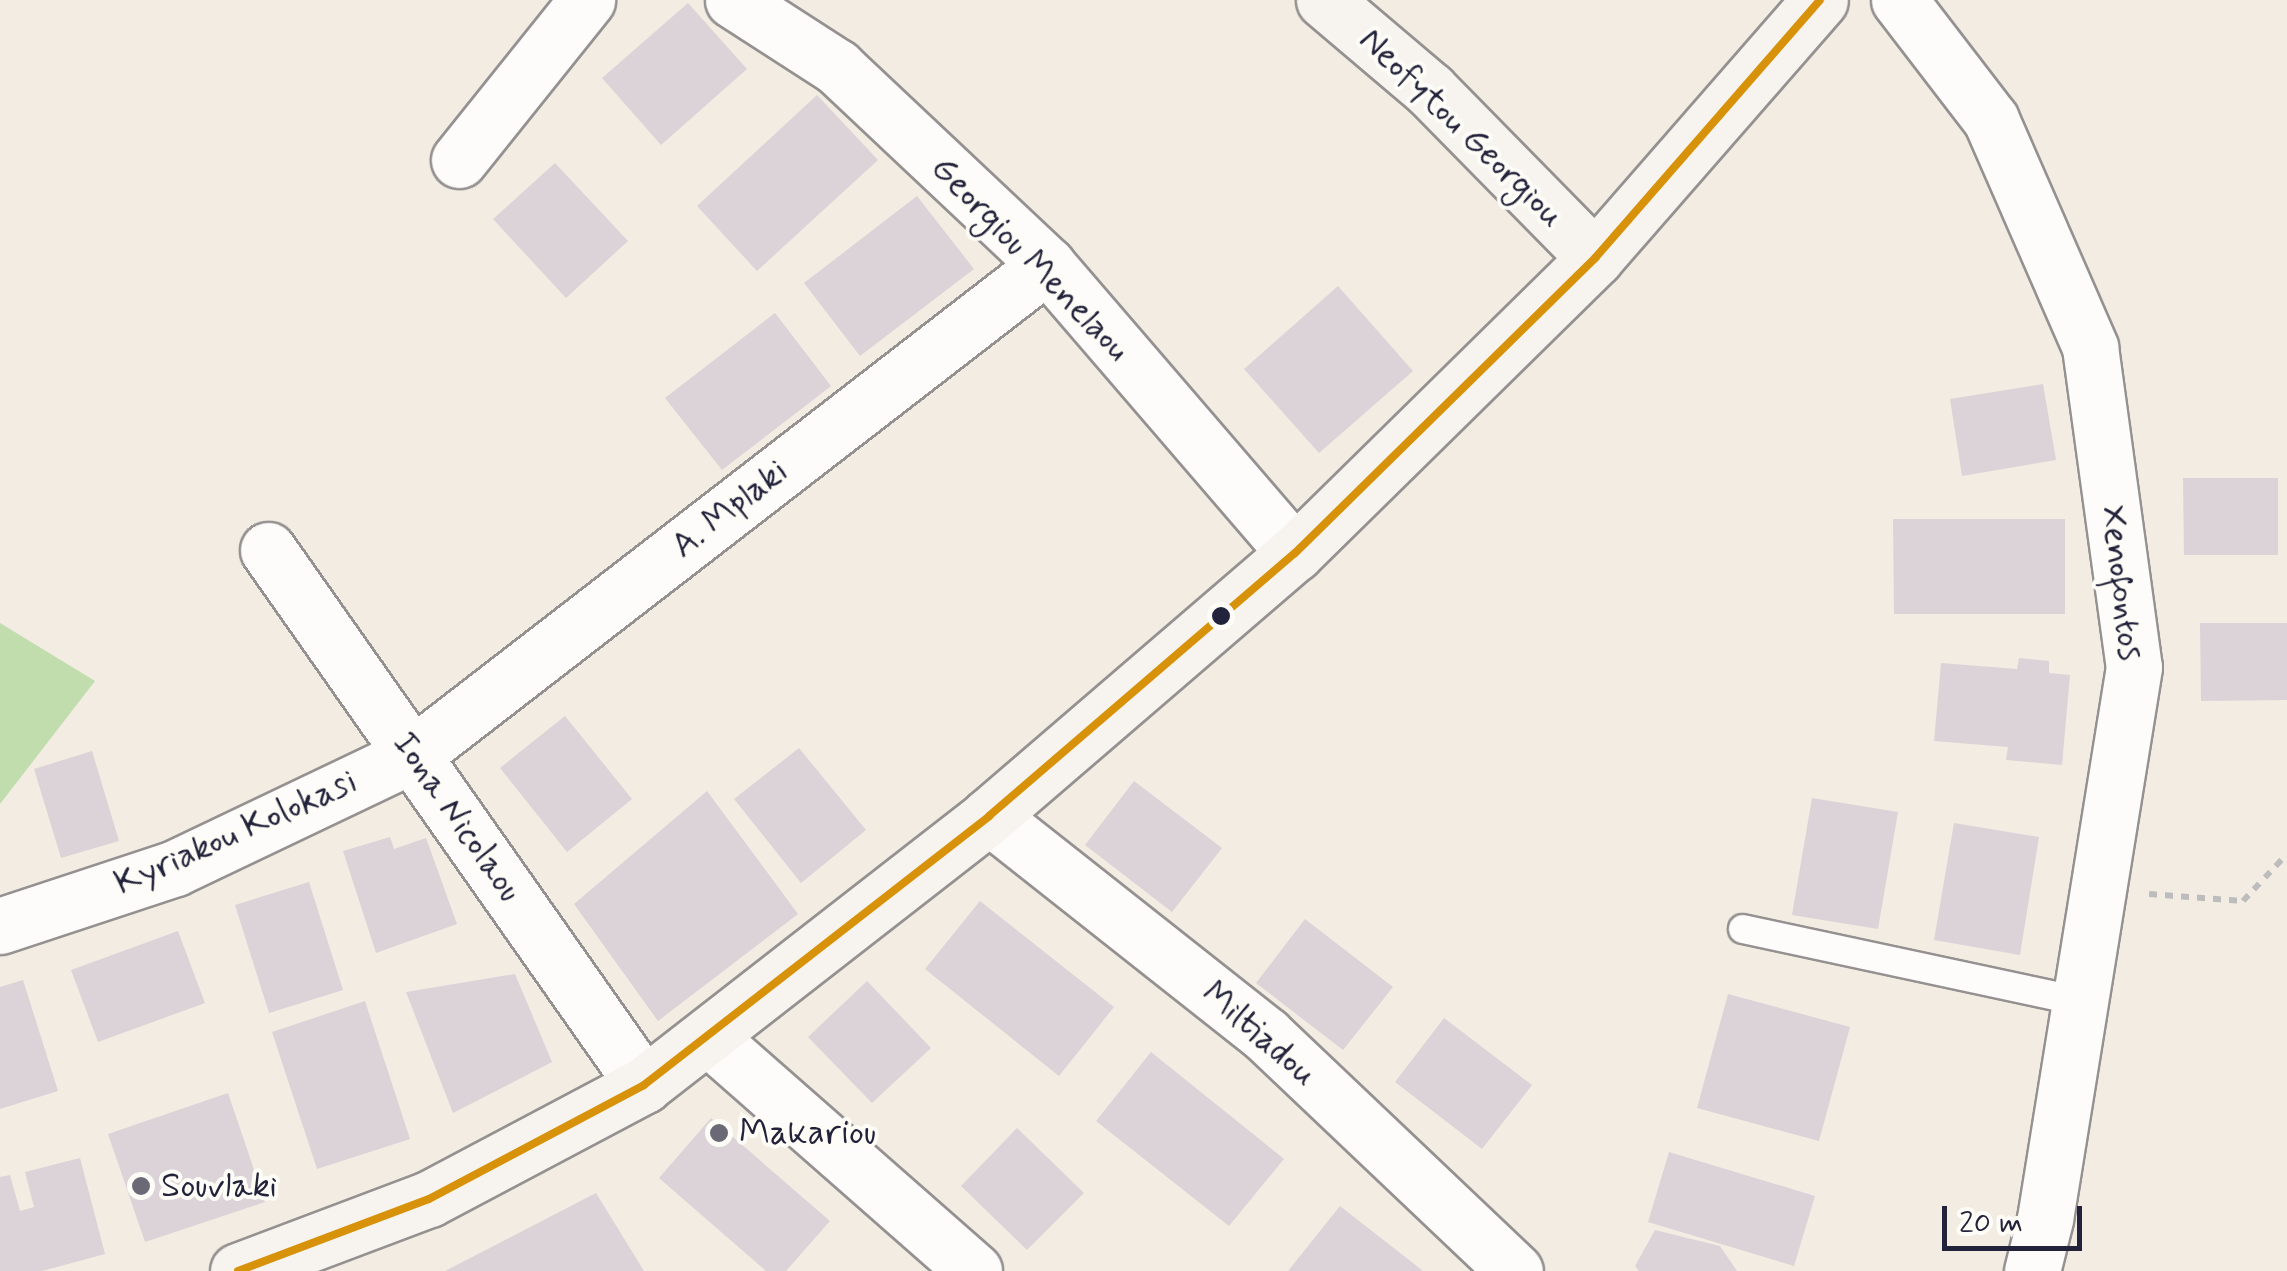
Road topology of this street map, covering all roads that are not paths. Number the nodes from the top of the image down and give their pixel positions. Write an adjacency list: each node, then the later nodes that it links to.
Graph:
1 (587, 0): 6 (street)
2 (733, 0): 8 (street, Georgiou Menelaou)
3 (1324, 0): 7 (main road, Neofytou Georgiou)
4 (1820, 0): 7 (main road)
5 (1899, 0): 15 (street, Xenofontos)
6 (459, 160)
7 (1595, 258): 10 (main road)
8 (1047, 266): 10 (street, Georgiou Menelaou); 11 (street, A. Mplaki)
9 (268, 550): 11 (street, Iona Nicolaou)
10 (1295, 553): 12 (main road)
11 (414, 754): 13 (street, Kyriakou Kolokasi); 17 (street, Iona Nicolaou)
12 (988, 816): 16 (main road); 20 (street, Miltiadou)
13 (0, 926)
14 (1742, 929): 15 (lane)
15 (2080, 1001): 21 (street, Xenofontos)
16 (708, 1037): 17 (main road); 19 (street)
17 (644, 1085): 18 (main road)
18 (238, 1271)
19 (974, 1271)
20 (1515, 1271)
21 (2032, 1271)

